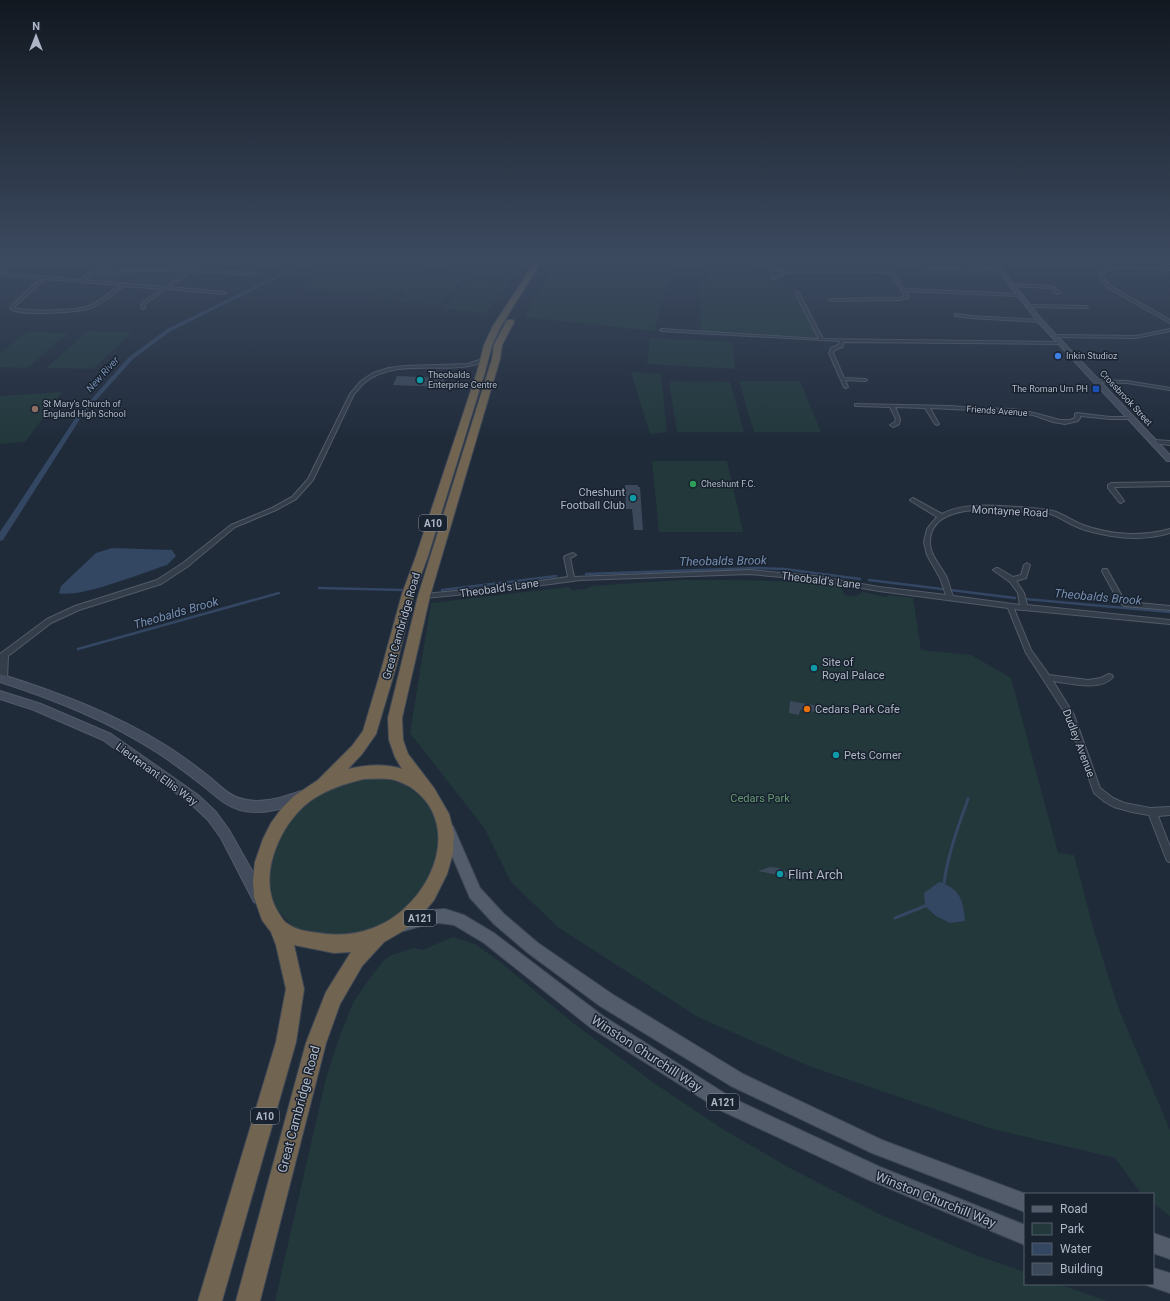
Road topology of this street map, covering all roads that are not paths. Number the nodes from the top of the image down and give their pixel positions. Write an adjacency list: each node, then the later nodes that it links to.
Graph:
1 (501, 320): 12 (highway, Great Cambridge Road / A10)
2 (511, 320): 41 (highway, Great Cambridge Road / A10)
3 (811, 320): 9 (street)
4 (1018, 320): 5 (street)
5 (1040, 321): 8 (main road, Crossbrook Street)
6 (662, 330): 9 (street)
7 (1170, 330): 8 (street)
8 (1055, 336): 11 (main road, Crossbrook Street)
9 (822, 340): 10 (street)
10 (842, 340): 11 (street); 15 (street)
11 (1060, 342): 17 (main road, Crossbrook Street)
12 (485, 358): 13 (street); 14 (highway, Great Cambridge Road / A10)
13 (468, 365): 14 (street); 46 (street)
14 (481, 372): 51 (highway, Great Cambridge Road / A10)
15 (843, 380): 16 (street); 18 (street)
16 (865, 380)
17 (1098, 381): 19 (street); 23 (main road, Crossbrook Street)
18 (846, 387)
19 (1170, 389)
20 (857, 405): 21 (street, Friends Avenue)
21 (892, 407): 22 (street, Friends Avenue); 25 (street)
22 (927, 407): 23 (street, Friends Avenue); 24 (street)
23 (1131, 418): 26 (main road, Crossbrook Street)
24 (937, 424)
25 (893, 425)
26 (1155, 442): 27 (street); 28 (main road, Crossbrook Street)
27 (1170, 443)
28 (1170, 459)
29 (1170, 484): 31 (street)
30 (913, 500): 32 (street)
31 (1120, 501)
32 (942, 517): 33 (street, Montayne Road); 40 (street)
33 (1170, 531)
34 (573, 555): 38 (street)
35 (1026, 565): 39 (street)
36 (996, 570): 39 (street)
37 (1105, 571): 44 (street)
38 (571, 576): 40 (street, Theobald's Lane); 41 (street, Theobald's Lane)
39 (1012, 580): 42 (street)
40 (948, 593): 43 (street, Theobald's Lane)
41 (424, 596): 52 (highway, Great Cambridge Road / A10)
42 (1022, 601): 43 (street, Theobald's Lane); 45 (street, Theobald's Lane)
43 (1010, 606): 49 (street, Dudley Avenue)
44 (1168, 610)
45 (1170, 622)
46 (2, 657): 48 (street)
47 (1109, 677): 49 (street)
48 (1, 678): 51 (main road, Lieutenant Ellis Way)
49 (1047, 678): 54 (street, Dudley Avenue)
50 (0, 695): 57 (main road, Lieutenant Ellis Way)
51 (318, 788): 52 (highway); 57 (highway, Great Cambridge Road)
52 (429, 793): 55 (highway, Great Cambridge Road)
53 (1170, 810): 54 (street, Dudley Avenue)
54 (1152, 811): 56 (street)
55 (446, 825): 59 (highway); 60 (main road, Winston Churchill Way / A121)
56 (1170, 858)
57 (266, 910): 58 (highway)
58 (279, 929): 59 (highway); 66 (highway, A10)
59 (388, 931): 61 (main road, Winston Churchill Way / A121); 67 (highway, Great Cambridge Road / A10)
60 (1024, 1203)
61 (1024, 1235)
62 (1154, 1243): 63 (main road)
63 (1170, 1248)
64 (1154, 1278): 65 (main road)
65 (1170, 1284)
66 (210, 1301)
67 (248, 1301)

